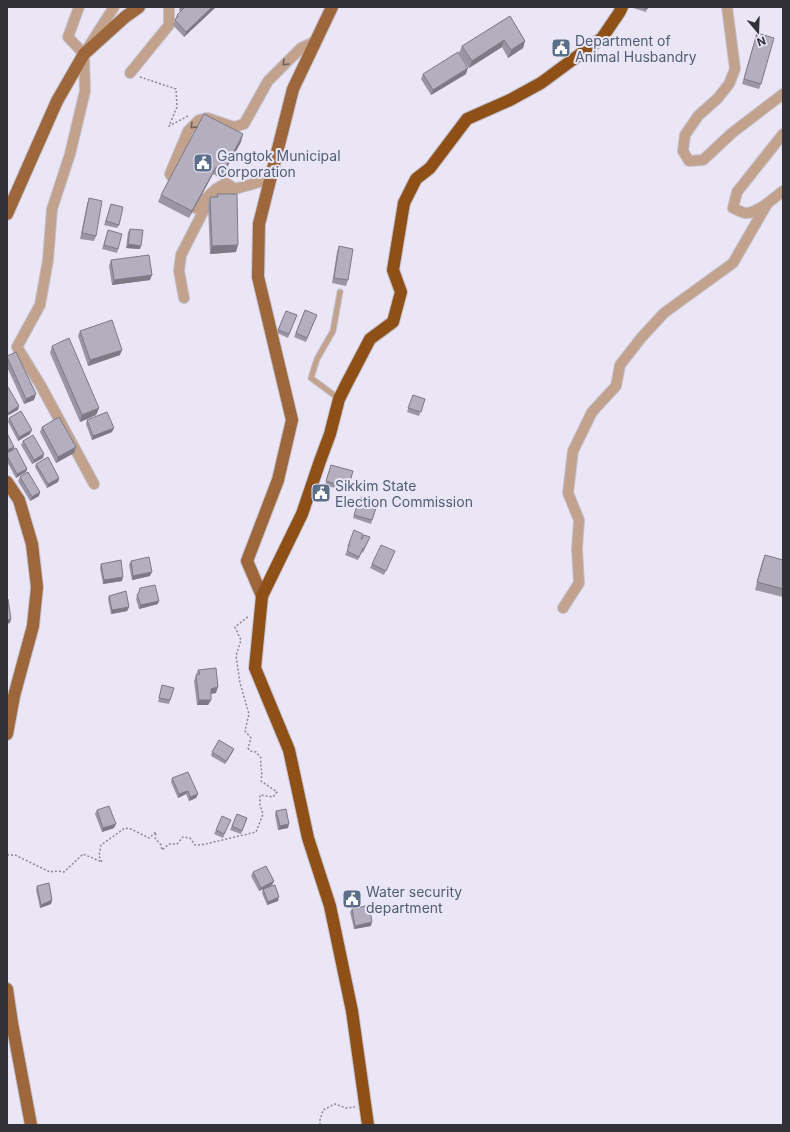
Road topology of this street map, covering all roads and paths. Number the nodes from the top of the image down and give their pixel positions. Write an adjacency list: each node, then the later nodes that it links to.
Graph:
1 (79, 7): 9 (street)
2 (114, 7): 9 (street)
3 (139, 7): 9 (main road)
4 (169, 7): 10 (street)
5 (332, 7): 8 (main road)
6 (622, 7): 23 (highway)
7 (727, 7): 11 (street)
8 (316, 41): 14 (street, one-way to 14); 15 (main road)
9 (84, 54): 20 (main road); 25 (street)
10 (130, 73): 12 (path)
11 (783, 94)
12 (188, 116)
13 (783, 134): 18 (street)
14 (172, 177)
15 (270, 179): 16 (street); 26 (main road)
16 (235, 189): 19 (street); 22 (street)
17 (783, 190): 18 (street)
18 (767, 204): 27 (street)
19 (195, 208)
20 (7, 214)
21 (340, 292): 23 (lane)
22 (184, 298)
23 (339, 399): 26 (highway)
24 (7, 482): 29 (main road)
25 (94, 484)
26 (262, 596): 32 (highway)
27 (563, 608)
28 (252, 612): 30 (path)
29 (7, 734)
30 (7, 855)
31 (7, 989): 33 (main road)
32 (365, 1106): 34 (path); 35 (highway)
33 (31, 1125)
34 (320, 1125)
35 (368, 1125)

